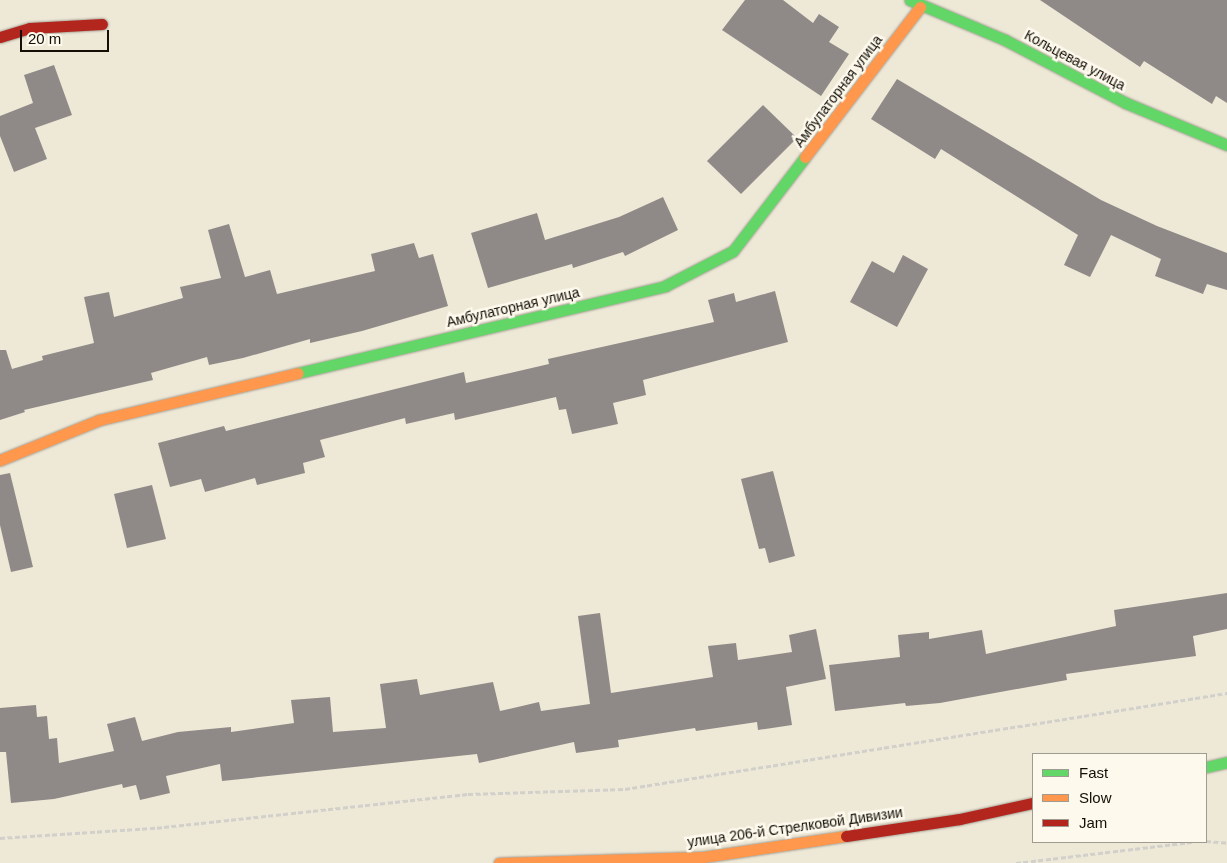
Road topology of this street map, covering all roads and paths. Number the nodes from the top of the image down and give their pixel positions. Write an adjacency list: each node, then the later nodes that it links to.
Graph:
1 (910, 0): 2 (street, Кольцевая улица)
2 (920, 7): 5 (street, Кольцевая улица); 6 (street, Амбулаторная улица)
3 (102, 24): 4 (street)
4 (0, 37)
5 (1227, 145)
6 (0, 460)
7 (1227, 693): 11 (path)
8 (1227, 762): 9 (street)
9 (1207, 767)
10 (1032, 803): 15 (street, улица 206-й Стрелковой Дивизии)
11 (0, 838)
12 (1207, 841): 14 (path)
13 (1184, 843): 16 (path)
14 (1227, 843)
15 (499, 863)
16 (1016, 863)

